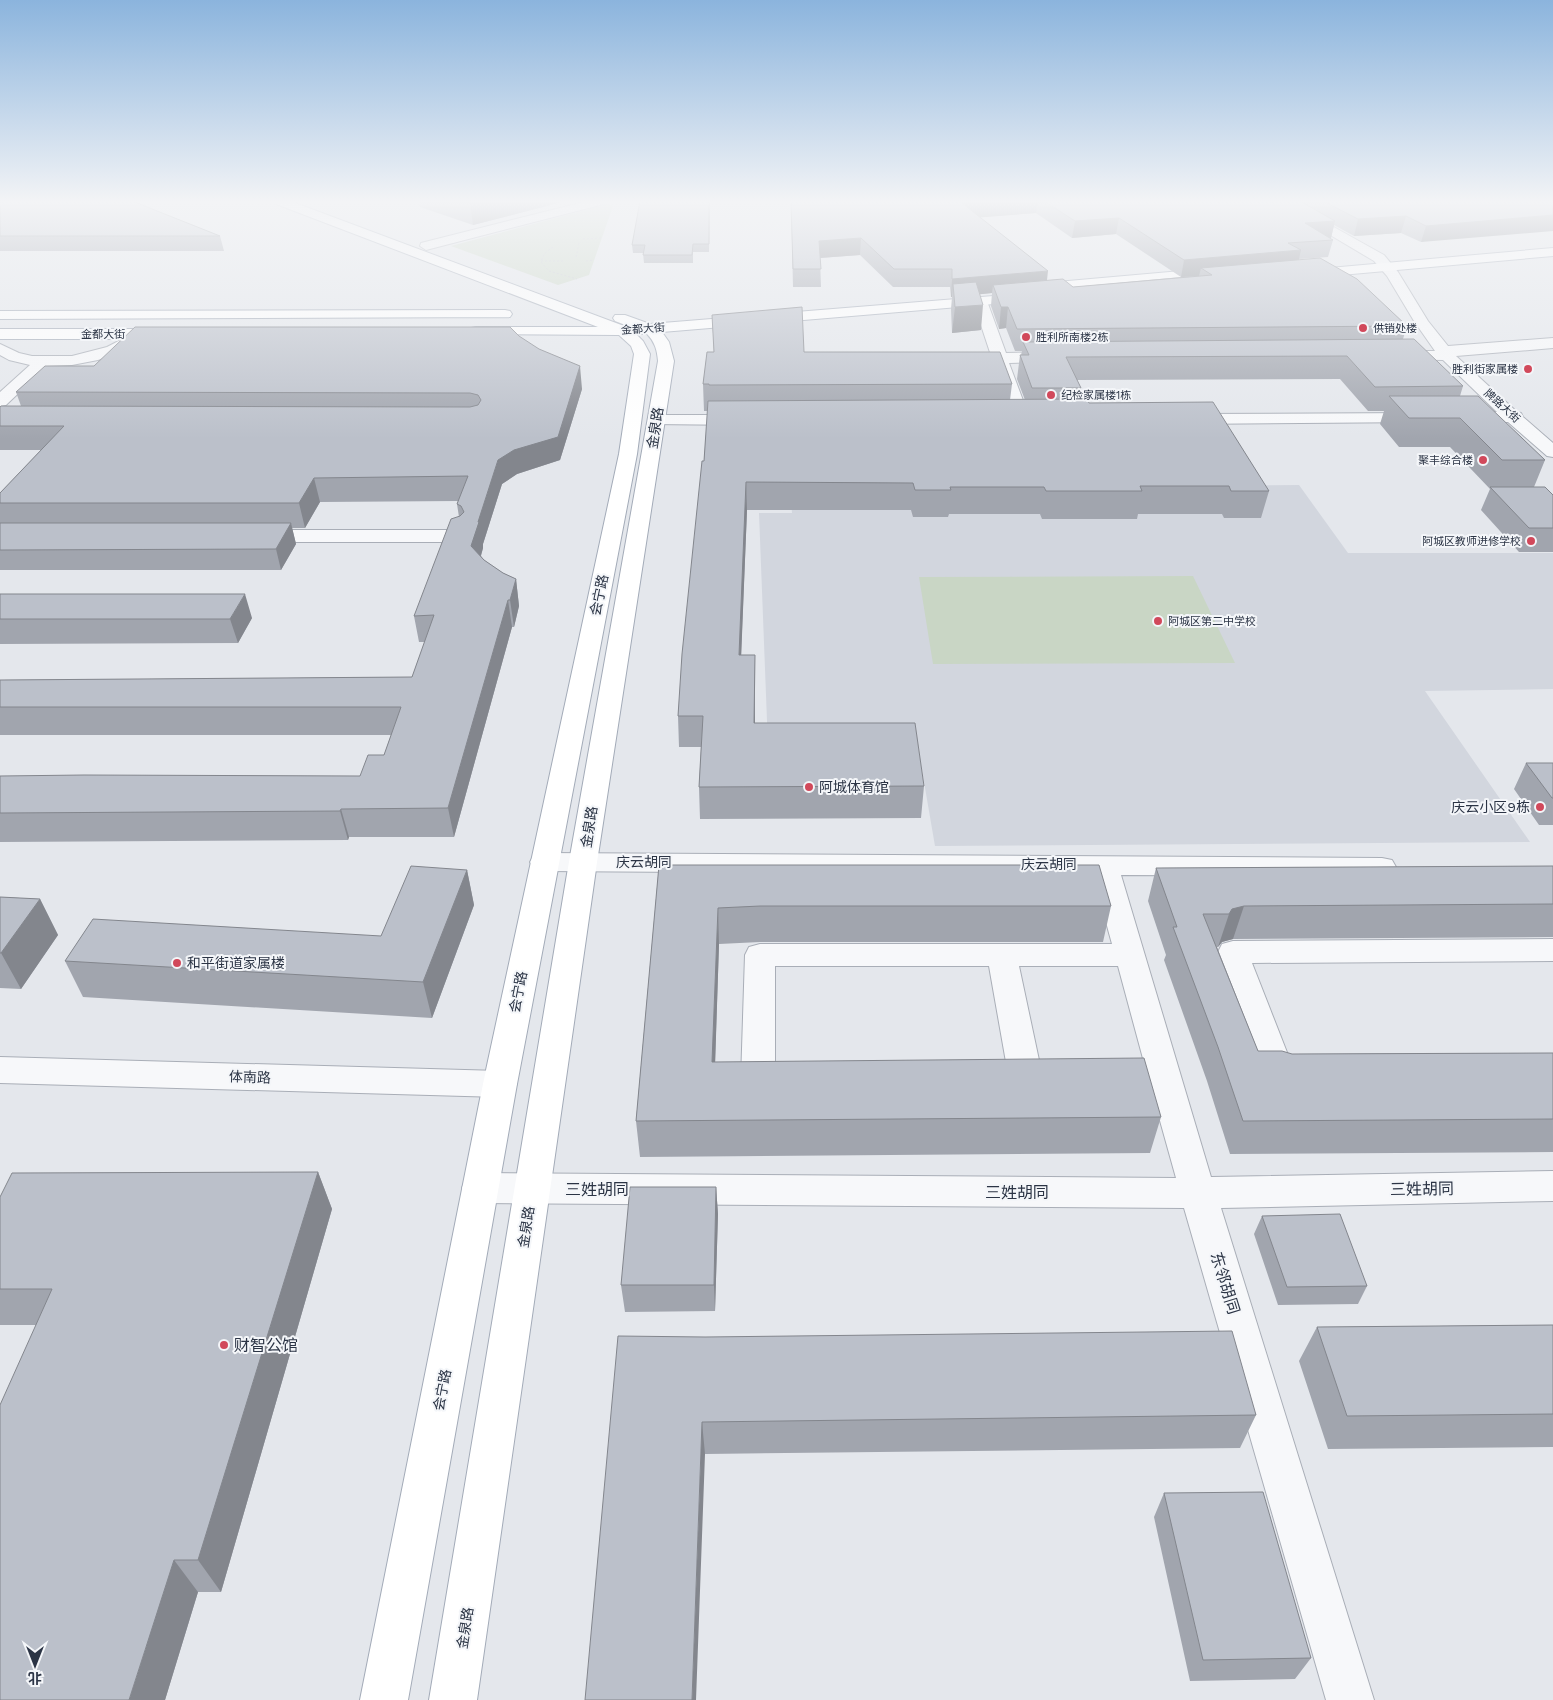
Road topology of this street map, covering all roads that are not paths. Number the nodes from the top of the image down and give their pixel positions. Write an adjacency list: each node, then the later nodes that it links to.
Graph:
1 (500, 280): 10 (main road, 金泉路)
2 (512, 280): 10 (main road, 金泉路)
3 (1171, 280): 10 (main road, 金都大街)
4 (1183, 280): 6 (main road, 金都大街)
5 (1396, 280): 16 (street, 牌路大街)
6 (980, 301): 10 (main road, 金都大街); 19 (street)
7 (522, 314): 8 (main road, 金都大街)
8 (0, 315)
9 (540, 315): 10 (main road, 金都大街)
10 (618, 323): 11 (main road, 金都大街); 27 (main road, 金泉路); 32 (main road, 会宁路)
11 (460, 331)
12 (142, 334): 13 (main road, 金都大街); 14 (main road, 金都大街); 20 (street)
13 (181, 334)
14 (2, 340): 20 (street)
15 (1553, 343): 16 (street)
16 (1447, 353): 17 (street); 22 (street, 牌路大街)
17 (1381, 356)
18 (1078, 357): 19 (street)
19 (999, 358): 24 (street)
20 (44, 362): 21 (street)
21 (0, 402)
22 (1515, 418): 26 (street); 29 (street, 牌路大街)
23 (1001, 419): 24 (street)
24 (1021, 419): 25 (street)
25 (1040, 419)
26 (1169, 419)
27 (657, 420): 28 (street); 33 (main road, 金泉路)
28 (755, 420)
29 (1553, 452)
30 (238, 536): 31 (street)
31 (457, 536)
32 (544, 862): 33 (street, 庆云胡同); 43 (main road, 会宁路)
33 (583, 862): 34 (street, 庆云胡同); 46 (main road, 金泉路)
34 (1104, 864): 35 (street, 庆云胡同); 38 (street, 东邻胡同)
35 (1404, 868)
36 (1553, 950): 40 (street)
37 (1002, 955): 38 (street); 41 (street); 42 (street)
38 (1130, 955): 41 (street, 东邻胡同)
39 (0, 1070): 43 (street, 体南路)
40 (1318, 1073)
41 (1166, 1079): 47 (street, 东邻胡同)
42 (808, 1080)
43 (500, 1084): 45 (main road, 会宁路)
44 (1553, 1186): 47 (street, 三姓胡同)
45 (480, 1188): 46 (street, 三姓胡同); 48 (main road, 会宁路)
46 (532, 1188): 47 (street, 三姓胡同); 49 (main road, 金泉路)
47 (1198, 1194): 50 (street, 东邻胡同)
48 (384, 1700)
49 (453, 1700)
50 (1350, 1700)

